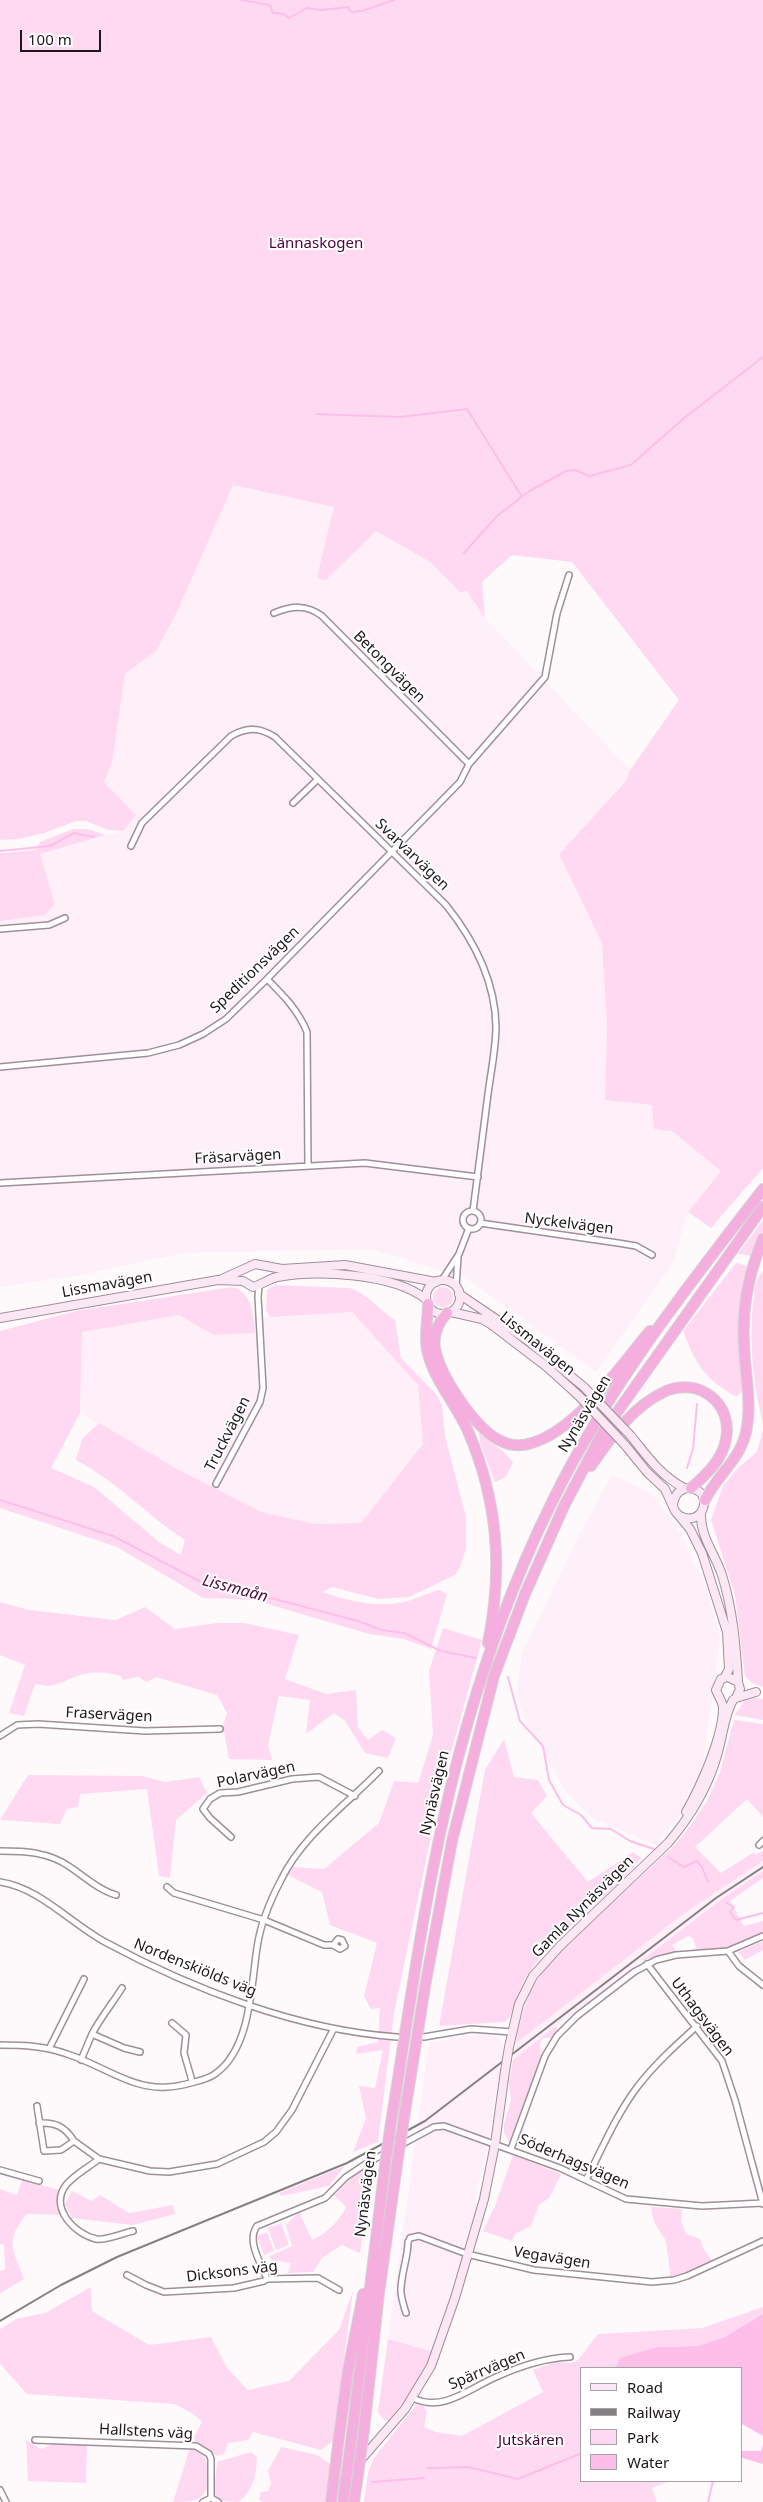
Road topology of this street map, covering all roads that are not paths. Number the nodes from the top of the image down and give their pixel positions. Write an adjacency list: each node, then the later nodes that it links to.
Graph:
1 (569, 575): 3 (street)
2 (274, 613): 3 (street, Betongvägen)
3 (469, 764): 7 (street, Speditionsvägen)
4 (317, 780): 5 (street); 6 (street, Svarvarvägen); 7 (street, Svarvarvägen)
5 (293, 803)
6 (131, 846)
7 (390, 853): 10 (street, Speditionsvägen); 13 (street, Svarvarvägen)
8 (65, 918): 9 (street)
9 (0, 929)
10 (267, 979): 11 (street, Speditionsvägen); 12 (street)
11 (0, 1067)
12 (308, 1166): 13 (street, Fräsarvägen); 14 (street, Fräsarvägen)
13 (478, 1177): 17 (street, Svarvarvägen)
14 (0, 1183)
15 (763, 1189): 30 (highway, Nynäsvägen)
16 (763, 1206): 40 (highway, Nynäsvägen)
17 (473, 1211): 18 (street); 19 (street)
18 (480, 1223): 19 (street); 22 (street, Nyckelvägen)
19 (469, 1228): 21 (street)
20 (763, 1239): 38 (highway)
21 (459, 1254): 26 (street); 29 (street)
22 (652, 1255)
23 (261, 1266): 24 (street, Lissmavägen); 26 (street, Lissmavägen); 28 (street)
24 (244, 1269): 25 (street, Lissmavägen); 27 (street)
25 (218, 1280): 27 (street, Lissmavägen); 35 (street, Lissmavägen)
26 (439, 1281): 29 (street); 32 (street)
27 (246, 1283): 28 (street, Lissmavägen); 33 (street, Truckvägen)
28 (261, 1283): 32 (street, Lissmavägen); 33 (street, Truckvägen)
29 (456, 1286): 31 (street)
30 (686, 1288): 34 (highway); 44 (highway, Nynäsvägen)
31 (460, 1294): 34 (street); 37 (street, Lissmavägen, bridge)
32 (427, 1301): 34 (street); 44 (highway)
33 (258, 1306): 36 (street, Truckvägen)
34 (449, 1313): 39 (street, Lissmavägen, bridge)
35 (0, 1318)
36 (216, 1484)
37 (688, 1488): 38 (street); 39 (street); 40 (highway)
38 (704, 1500): 41 (street)
39 (673, 1504): 42 (street)
40 (564, 1506): 108 (highway, Nynäsvägen, bridge)
41 (701, 1514): 42 (street); 45 (street)
42 (678, 1516): 43 (street)
43 (725, 1677): 45 (street); 47 (street)
44 (481, 1678): 93 (highway, Nynäsvägen, bridge)
45 (739, 1684): 46 (street); 48 (street)
46 (759, 1693): 48 (street)
47 (719, 1697): 48 (street); 55 (street, Gamla Nynäsvägen)
48 (734, 1699): 55 (street, Gamla Nynäsvägen)
49 (220, 1730): 50 (street, Fraservägen)
50 (1, 1734)
51 (379, 1770): 52 (street)
52 (355, 1796): 53 (street, Polarvägen); 59 (street)
53 (231, 1837)
54 (0, 1851): 58 (street)
55 (652, 1858): 71 (street, Gamla Nynäsvägen)
56 (0, 1882): 67 (street, Nordenskiölds väg)
57 (167, 1887): 59 (street)
58 (116, 1895)
59 (264, 1920): 61 (street); 67 (street)
60 (763, 1936): 62 (street)
61 (333, 1945)
62 (728, 1951): 63 (street); 65 (street)
63 (647, 1964): 69 (street, Uthagsvägen); 84 (street)
64 (84, 1979): 76 (street)
65 (763, 1985)
66 (122, 1988): 72 (street)
67 (250, 2005): 70 (street, Nordenskiölds väg); 79 (street)
68 (172, 2023): 79 (street)
69 (696, 2026): 88 (street); 89 (street, Uthagsvägen)
70 (333, 2030): 73 (street, Nordenskiölds väg); 85 (street)
71 (512, 2032): 74 (street); 83 (street, bridge)
72 (92, 2034): 77 (street); 78 (street)
73 (396, 2037)
74 (424, 2037)
75 (0, 2045): 76 (street)
76 (49, 2050): 78 (street)
77 (140, 2052)
78 (81, 2060): 79 (street)
79 (192, 2081)
80 (37, 2106): 81 (street)
81 (39, 2123): 82 (street); 82 (street)
82 (74, 2142): 85 (street)
83 (495, 2144): 84 (street, Söderhagsvägen); 92 (street); 95 (street, Söderhagsvägen)
84 (511, 2149): 88 (street, Söderhagsvägen)
85 (99, 2159): 90 (street)
86 (0, 2170): 87 (street)
87 (39, 2180)
88 (586, 2180): 89 (street, Söderhagsvägen)
89 (763, 2203)
90 (133, 2231)
91 (763, 2241): 92 (street, Vegavägen)
92 (467, 2254): 97 (street, Vegavägen); 99 (street)
93 (373, 2257): 106 (highway, bridge); 107 (highway, Nynäsvägen, bridge)
94 (128, 2276): 95 (street, Dicksons väg)
95 (267, 2278): 96 (street, Dicksons väg)
96 (339, 2290)
97 (406, 2313)
98 (570, 2357): 99 (street, Spärrvägen)
99 (413, 2398): 106 (street)
100 (35, 2440): 102 (street, Hallstens väg)
101 (0, 2490): 103 (street)
102 (210, 2498): 104 (street); 105 (street)
103 (6, 2502)
104 (203, 2502)
105 (218, 2502)
106 (330, 2502)
107 (343, 2502)
108 (355, 2502)

